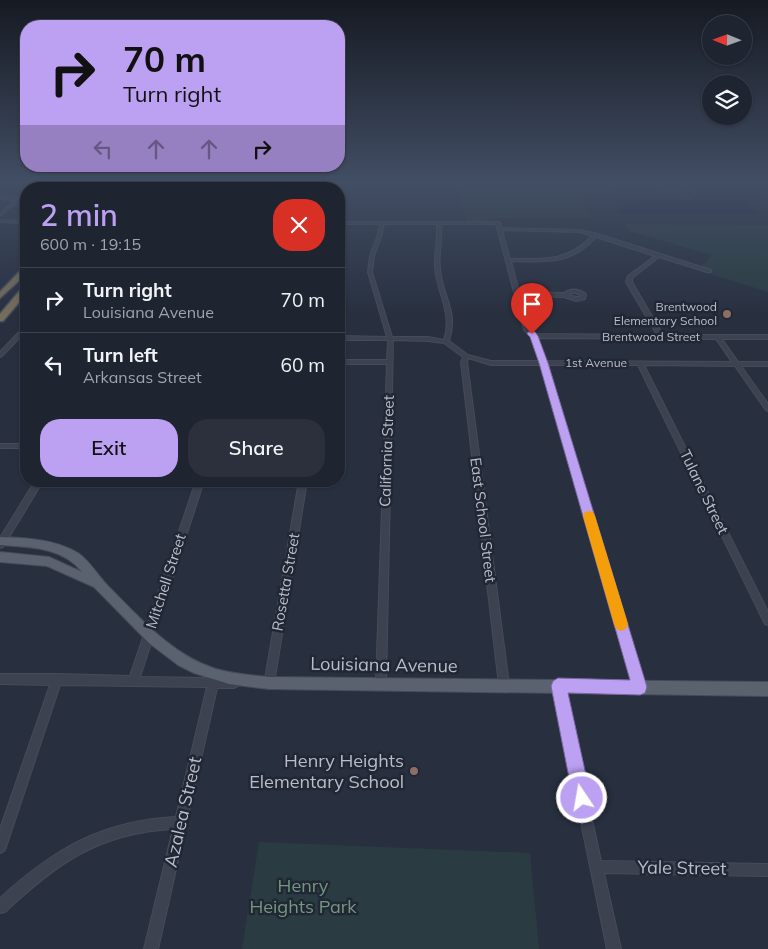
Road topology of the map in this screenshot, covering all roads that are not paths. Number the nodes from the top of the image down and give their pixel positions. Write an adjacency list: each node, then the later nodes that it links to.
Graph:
1 (381, 226): 23 (street, California Street)
2 (440, 226): 25 (street)
3 (499, 226): 7 (street)
4 (506, 226): 5 (street)
5 (596, 235): 6 (street); 7 (street)
6 (659, 255): 8 (street); 19 (street)
7 (509, 260): 11 (street)
8 (709, 271)
9 (20, 276): 13 (highway)
10 (20, 290): 15 (highway)
11 (518, 294): 12 (street); 18 (street)
12 (565, 295)
13 (0, 296)
14 (20, 296): 16 (highway)
15 (0, 312)
16 (0, 319)
17 (20, 335): 24 (street)
18 (534, 336): 19 (street, Brentwood Street); 31 (street)
19 (661, 337): 20 (street, Brentwood Street)
20 (718, 337): 21 (street, Brentwood Street); 33 (street)
21 (768, 337)
22 (345, 338): 23 (street, 1st Avenue)
23 (390, 338): 25 (street, 1st Avenue); 30 (street, California Street)
24 (14, 342): 26 (street); 28 (street)
25 (446, 342): 27 (street, 1st Avenue)
26 (0, 355)
27 (466, 356): 31 (street, 1st Avenue); 52 (street, East School Street)
28 (0, 360)
29 (345, 362): 30 (street)
30 (390, 362): 51 (street, California Street)
31 (544, 363): 32 (street, 1st Avenue); 54 (street)
32 (640, 363): 33 (street, 1st Avenue); 44 (street, Tulane Street)
33 (737, 363): 34 (street, 1st Avenue); 35 (street)
34 (768, 364)
35 (768, 408)
36 (0, 446): 37 (street)
37 (20, 446)
38 (35, 487): 41 (street)
39 (198, 487): 45 (street, Mitchell Street)
40 (302, 487): 50 (street, Rosetta Street)
41 (1, 543): 43 (main road)
42 (0, 558): 43 (main road)
43 (96, 583): 45 (main road, Louisiana Avenue)
44 (768, 621)
45 (149, 633): 48 (main road, Louisiana Avenue); 49 (street, Mitchell Street)
46 (0, 679): 47 (street)
47 (57, 679): 49 (street); 57 (street)
48 (213, 679): 49 (street); 50 (main road, Louisiana Avenue); 56 (street, Azalea Street)
49 (133, 681)
50 (269, 683): 51 (main road, Louisiana Avenue)
51 (381, 684): 52 (main road, Louisiana Avenue)
52 (504, 686): 53 (main road, Louisiana Avenue)
53 (558, 686): 54 (main road, Louisiana Avenue); 58 (street)
54 (640, 687): 55 (main road, Louisiana Avenue)
55 (768, 690)
56 (180, 823): 60 (street); 61 (street, Azalea Street)
57 (0, 847)
58 (597, 867): 59 (street, Yale Street); 62 (street)
59 (768, 870)
60 (0, 907)
61 (152, 949)
62 (614, 949)

